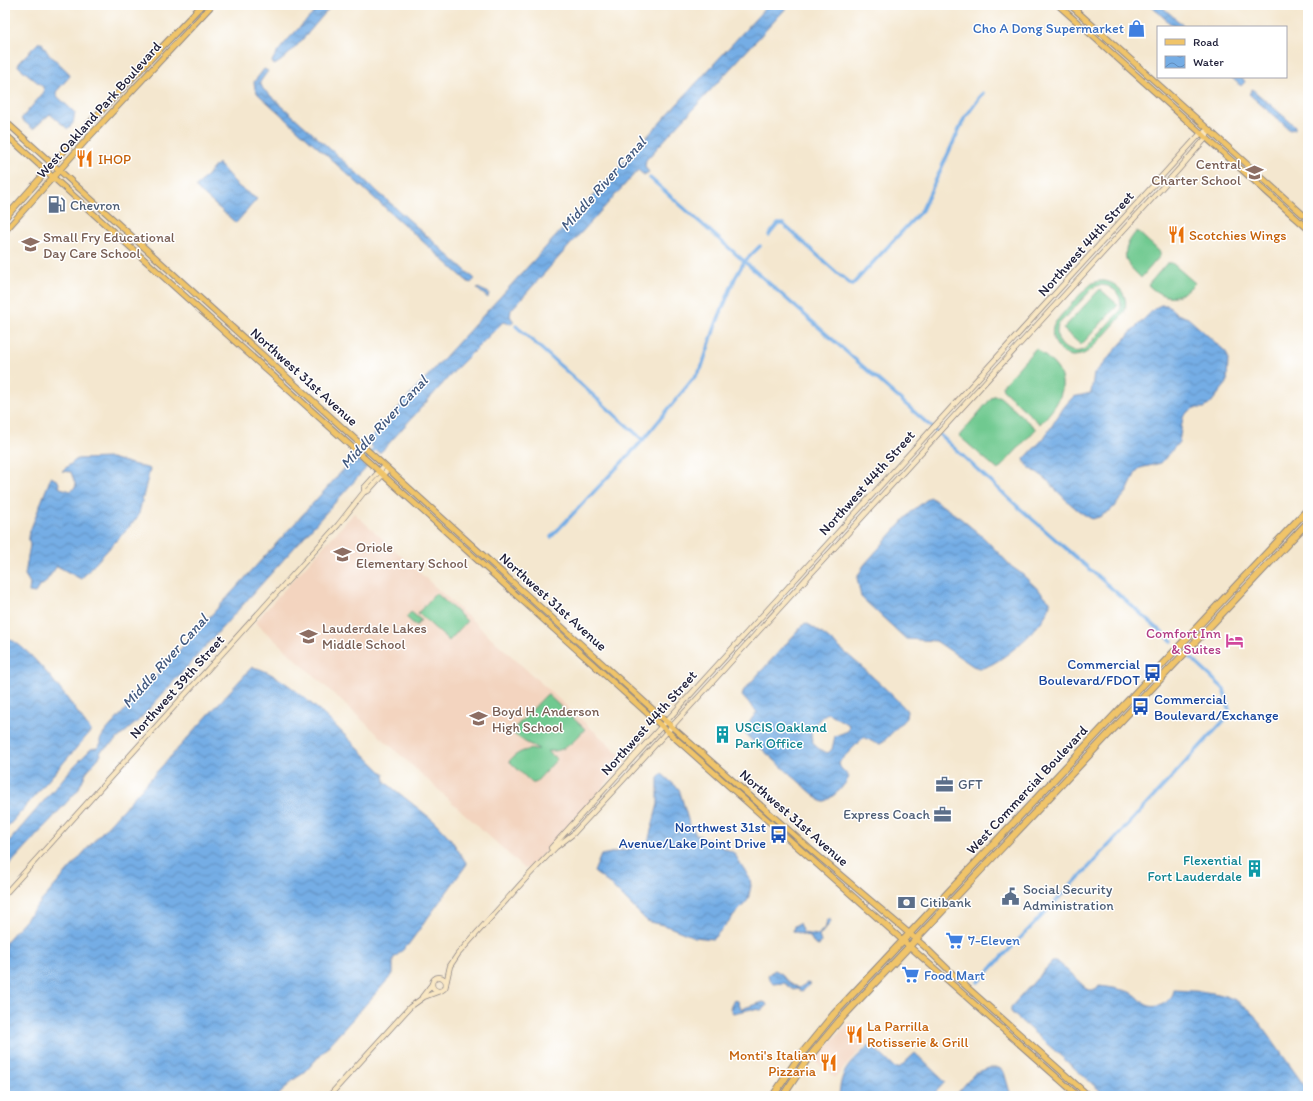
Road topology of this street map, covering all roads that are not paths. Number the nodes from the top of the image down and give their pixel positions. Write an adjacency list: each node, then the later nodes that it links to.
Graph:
1 (202, 5): 8 (main road, West Oakland Park Boulevard)
2 (212, 5): 10 (main road, West Oakland Park Boulevard)
3 (1058, 5): 5 (main road)
4 (1070, 5): 6 (main road)
5 (1106, 48): 6 (main road); 7 (main road)
6 (1127, 56): 9 (main road)
7 (1124, 63): 9 (main road); 13 (main road)
8 (142, 69): 10 (main road); 16 (main road, West Oakland Park Boulevard)
9 (1150, 77): 12 (main road)
10 (141, 81): 18 (main road, West Oakland Park Boulevard)
11 (5, 121): 16 (main road, Northwest 31st Avenue)
12 (1209, 130): 13 (street, Northwest 44th Street); 15 (street, Northwest 44th Street); 21 (main road)
13 (1201, 133): 15 (main road); 24 (street, Northwest 44th Street)
14 (5, 134): 17 (main road, Northwest 31st Avenue)
15 (1206, 138): 22 (main road); 25 (street, Northwest 44th Street)
16 (52, 164): 17 (main road, West Oakland Park Boulevard); 18 (main road, Northwest 31st Avenue)
17 (46, 171): 19 (main road, Northwest 31st Avenue); 20 (main road, West Oakland Park Boulevard)
18 (59, 171): 19 (main road, West Oakland Park Boulevard); 26 (main road, Northwest 31st Avenue)
19 (53, 177): 23 (main road, West Oakland Park Boulevard); 27 (main road, Northwest 31st Avenue)
20 (5, 218)
21 (1308, 219)
22 (1308, 229)
23 (5, 231)
24 (912, 449): 25 (street); 30 (street, Northwest 44th Street)
25 (918, 454): 31 (street, Northwest 44th Street)
26 (386, 468): 27 (street, Northwest 39th Street); 33 (main road, Northwest 31st Avenue)
27 (381, 473): 35 (main road, Northwest 31st Avenue); 39 (street, Northwest 39th Street)
28 (1308, 509): 32 (highway, West Commercial Boulevard)
29 (1308, 522): 37 (highway, West Commercial Boulevard)
30 (706, 677): 31 (street); 33 (street, Northwest 44th Street)
31 (712, 682): 34 (street, Northwest 44th Street)
32 (1144, 684): 37 (highway); 40 (highway, West Commercial Boulevard)
33 (666, 722): 34 (main road, Northwest 31st Avenue); 35 (street, Northwest 44th Street)
34 (671, 726): 36 (street, Northwest 44th Street); 40 (main road, Northwest 31st Avenue)
35 (662, 727): 36 (main road, Northwest 31st Avenue); 38 (street, Northwest 44th Street)
36 (667, 731): 38 (street, Northwest 44th Street); 42 (main road, Northwest 31st Avenue)
37 (1110, 733): 41 (highway, West Commercial Boulevard)
38 (528, 876): 44 (street, Northwest 44th Street)
39 (5, 894)
40 (910, 933): 41 (main road, Northwest 31st Avenue); 42 (highway, West Commercial Boulevard)
41 (917, 939): 43 (highway, West Commercial Boulevard); 54 (main road, Northwest 31st Avenue)
42 (903, 940): 43 (main road, Northwest 31st Avenue); 51 (highway, West Commercial Boulevard)
43 (910, 946): 52 (highway, West Commercial Boulevard); 53 (main road, Northwest 31st Avenue)
44 (450, 966): 45 (street, Northwest 44th Street); 47 (street, Northwest 44th Street)
45 (438, 977): 46 (street); 47 (street)
46 (432, 984): 48 (street); 49 (street)
47 (446, 984): 48 (street)
48 (440, 991): 49 (street)
49 (419, 1000): 50 (street)
50 (329, 1096)
51 (773, 1096)
52 (783, 1096)
53 (1078, 1096)
54 (1090, 1096)

